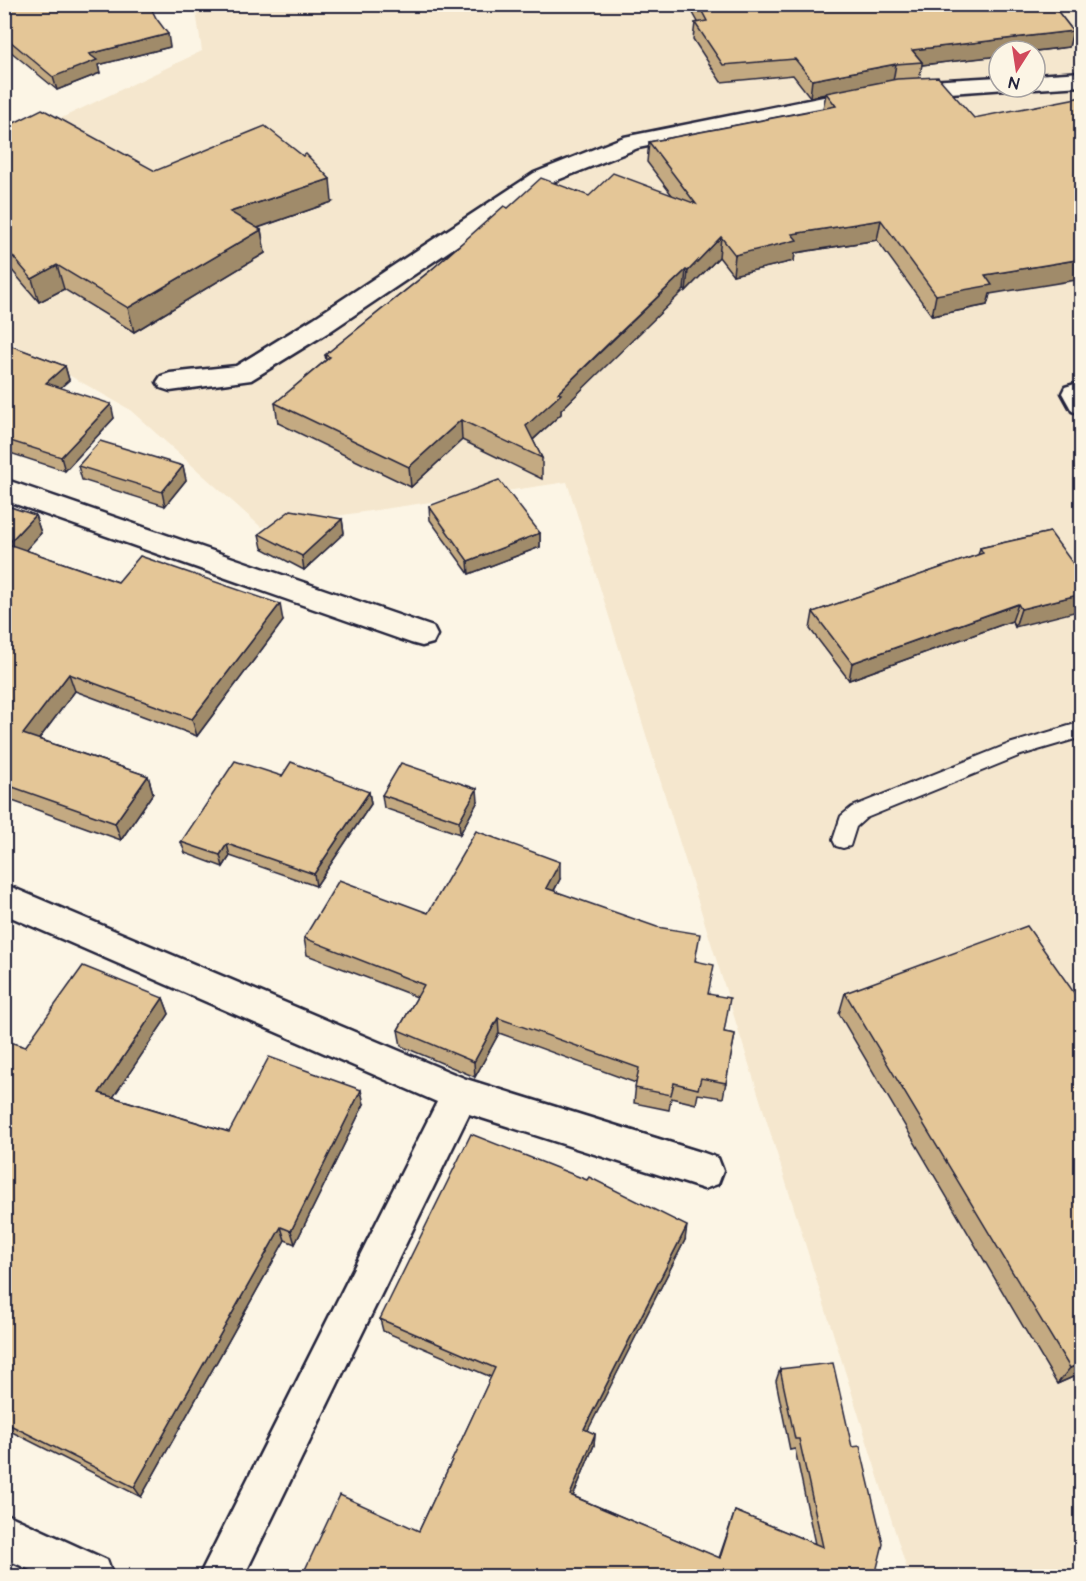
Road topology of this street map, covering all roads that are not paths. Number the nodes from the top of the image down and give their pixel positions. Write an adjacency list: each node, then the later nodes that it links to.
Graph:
1 (1082, 79): 2 (street)
2 (1047, 81)
3 (987, 85): 4 (street)
4 (170, 382)
5 (4, 489): 6 (street)
6 (422, 635)
7 (1082, 729): 8 (lane)
8 (843, 840)
9 (4, 898): 10 (street)
10 (460, 1094): 11 (street); 14 (street)
11 (704, 1171)
12 (4, 1535): 13 (street)
13 (91, 1576)
14 (221, 1576)

